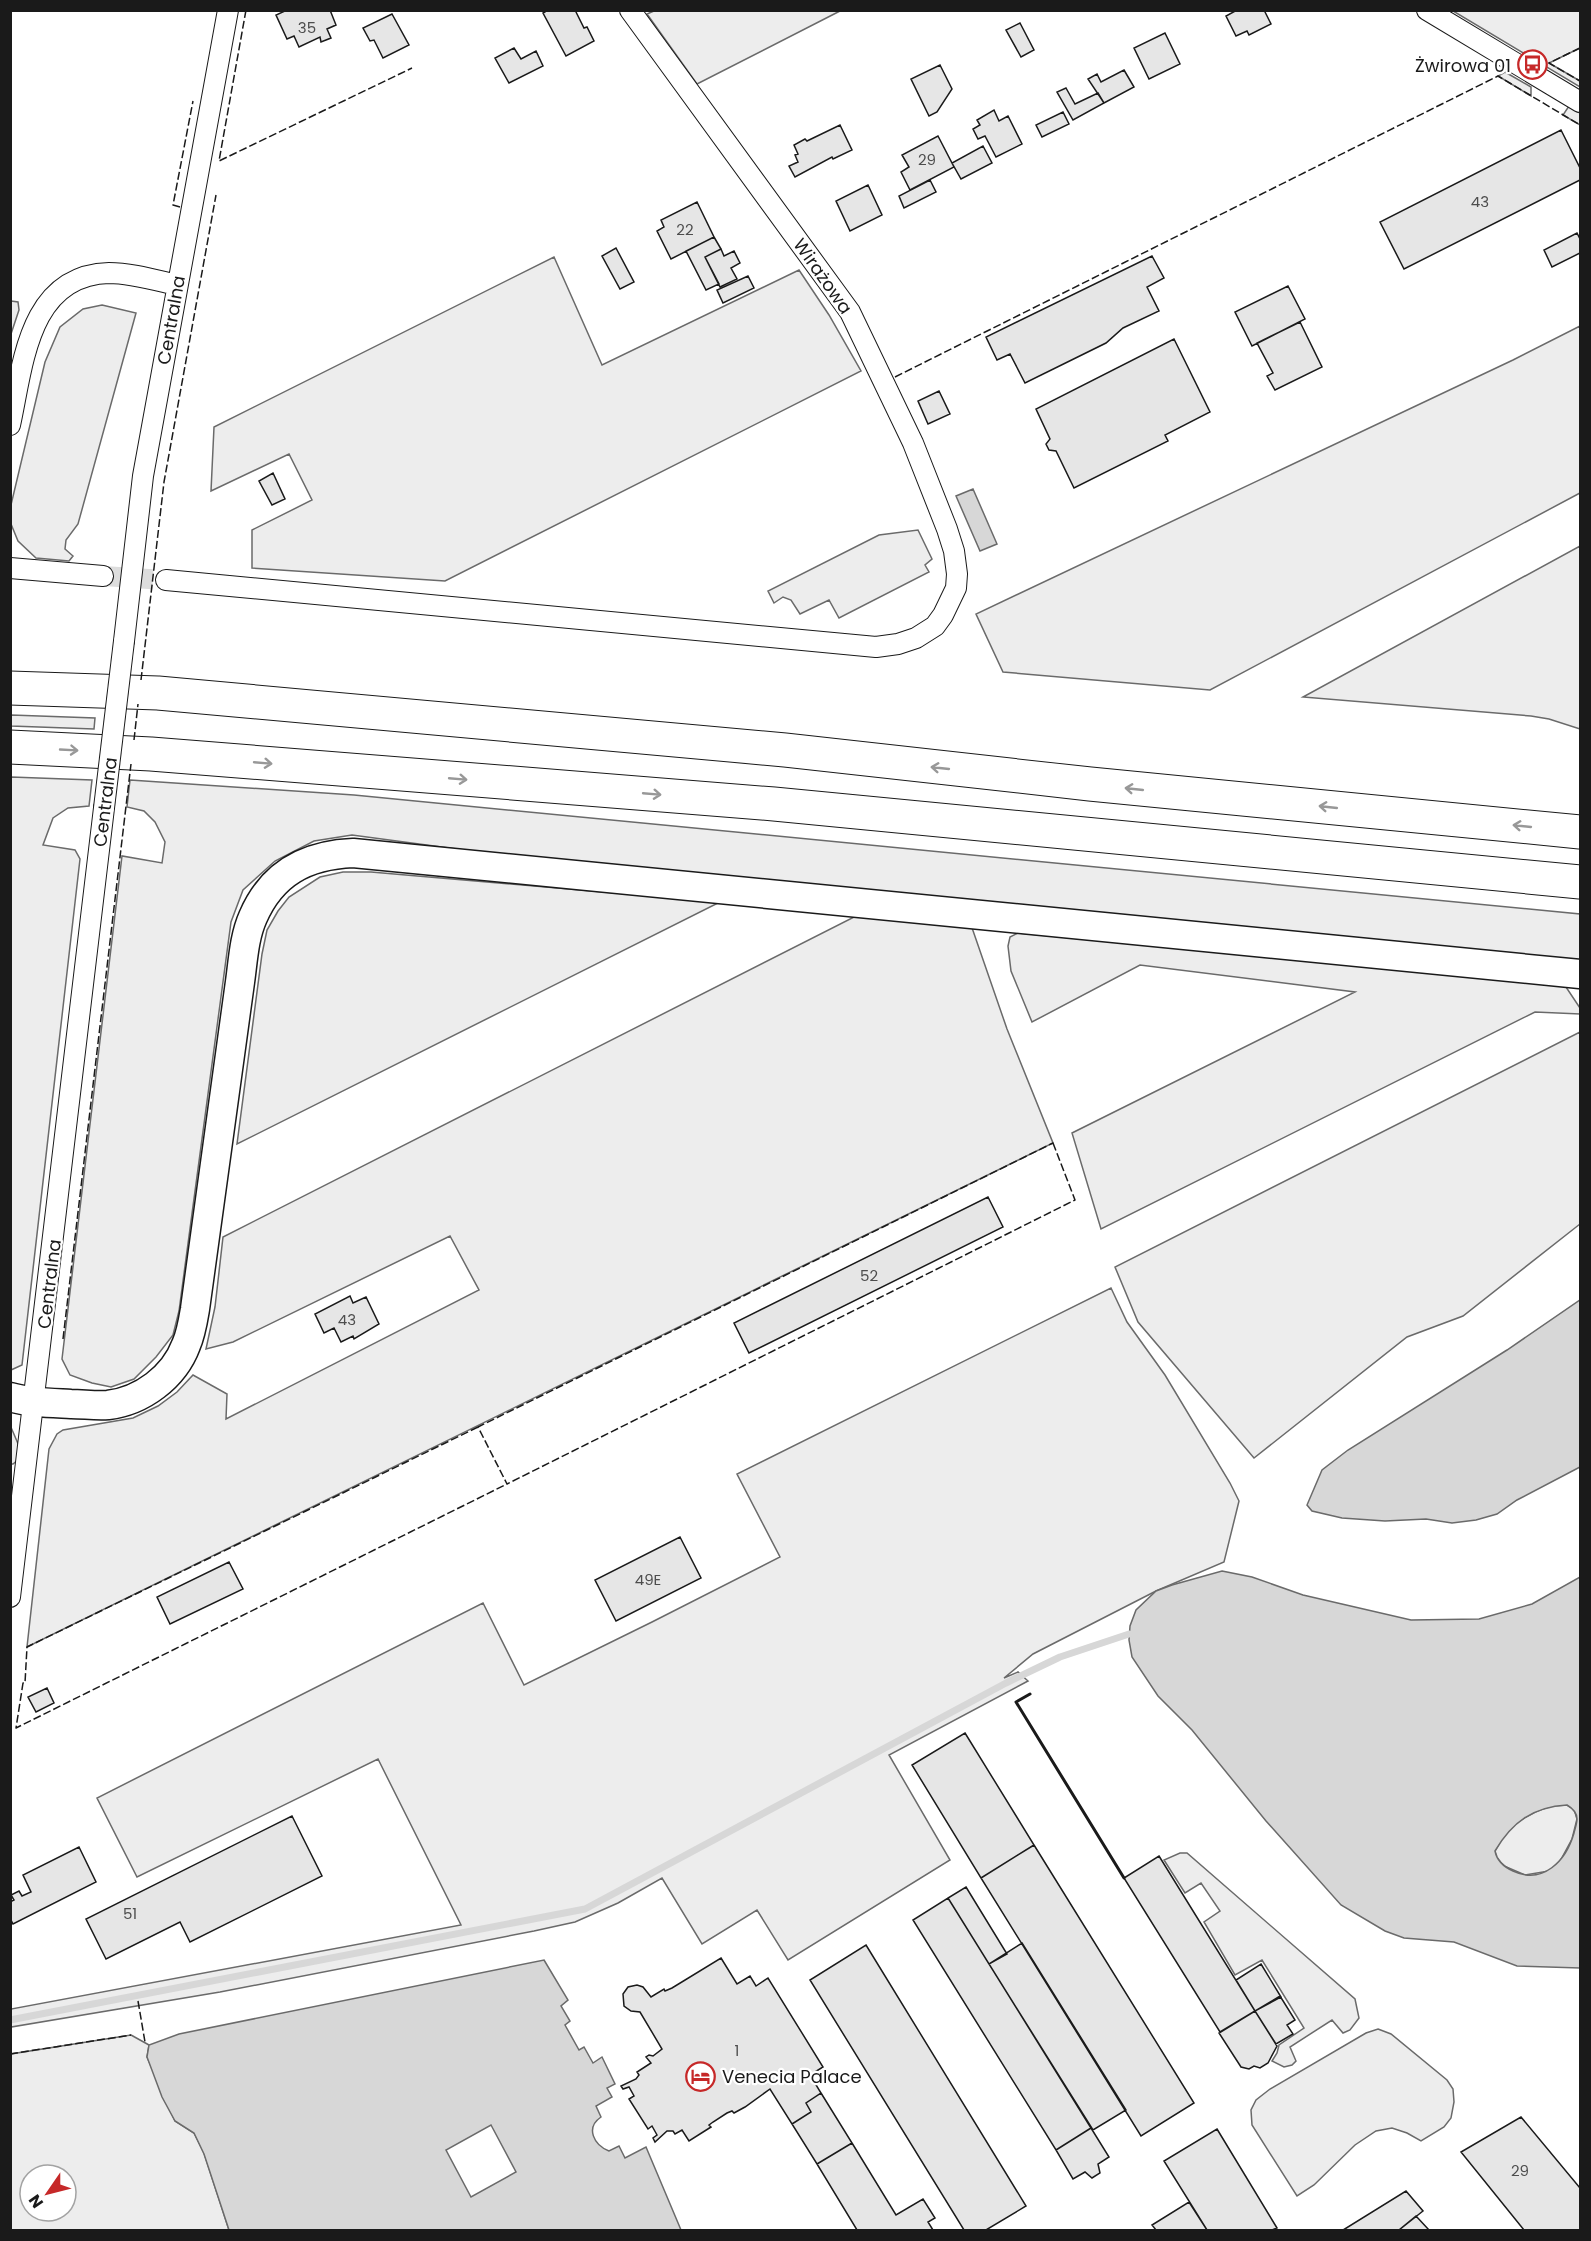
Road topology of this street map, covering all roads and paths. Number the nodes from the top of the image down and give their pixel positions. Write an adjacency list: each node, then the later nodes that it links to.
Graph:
1 (228, 10): 5 (street, Centralna)
2 (630, 10): 9 (street, Wirażowa)
3 (1427, 10): 4 (street)
4 (1581, 102)
5 (177, 285): 6 (street); 15 (street, Centralna, bridge)
6 (10, 425)
7 (10, 568): 8 (street)
8 (103, 576)
9 (166, 580)
10 (10, 688): 12 (highway, one-way to 10)
11 (10, 747): 13 (highway, one-way to 13)
12 (1581, 832)
13 (1581, 882)
14 (1581, 974): 15 (street)
15 (23, 1400): 16 (street, Centralna)
16 (10, 1597)

